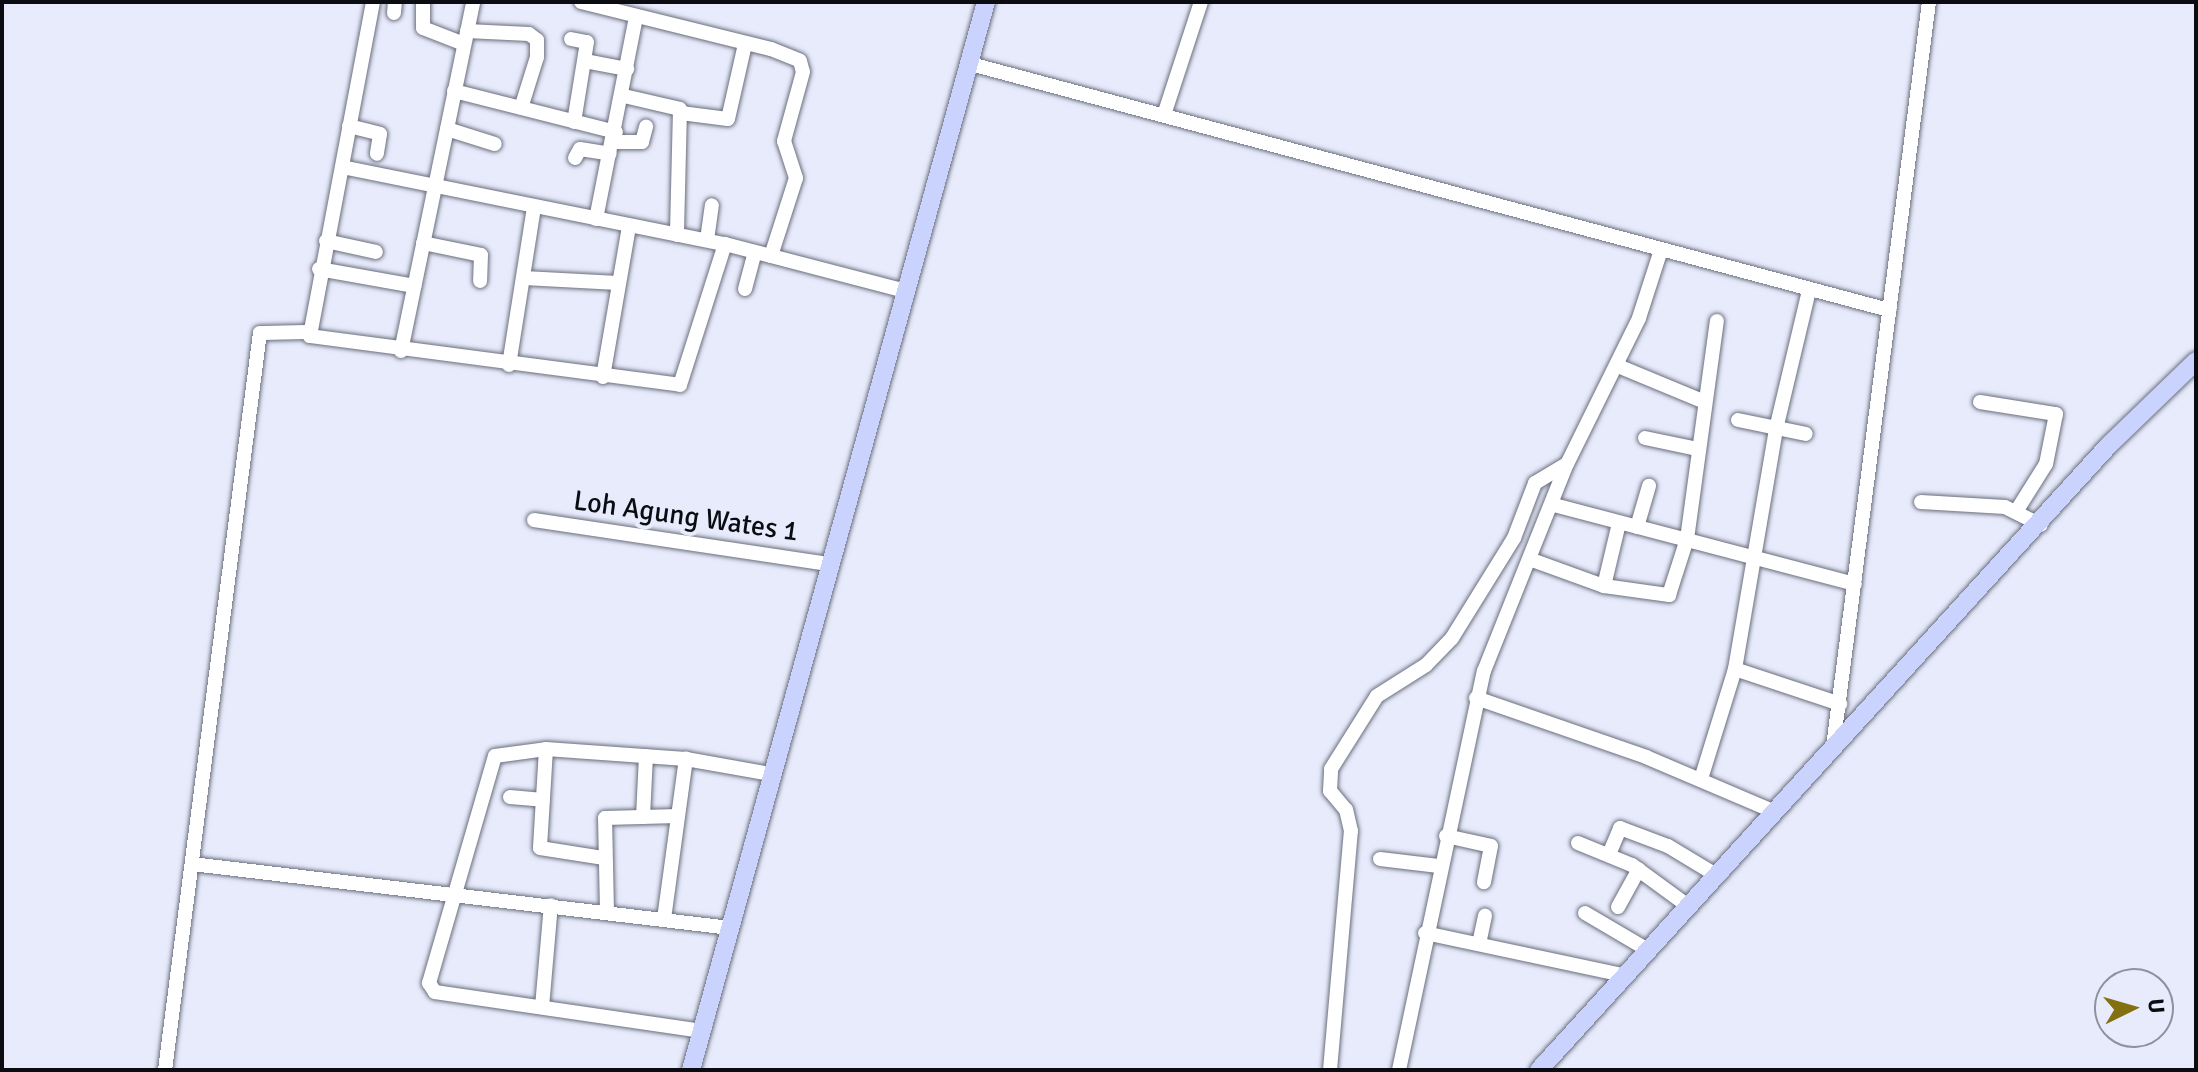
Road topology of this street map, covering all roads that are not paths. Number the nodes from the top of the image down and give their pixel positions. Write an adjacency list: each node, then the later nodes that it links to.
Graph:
1 (373, 2): 21 (street)
2 (423, 2): 9 (street)
3 (473, 2): 9 (street)
4 (581, 2): 8 (street)
5 (986, 2): 13 (main road)
6 (1201, 2): 19 (street)
7 (1929, 2): 51 (street)
8 (636, 17): 11 (street); 14 (street)
9 (465, 37): 15 (street); 17 (street)
10 (571, 39): 12 (street)
11 (745, 44): 18 (street); 42 (street)
12 (585, 61): 14 (street); 20 (street)
13 (967, 63): 19 (street); 50 (main road)
14 (627, 69): 16 (street)
15 (454, 91): 17 (street); 23 (street)
16 (624, 96): 18 (street); 24 (street)
17 (521, 108): 20 (street)
18 (681, 113): 34 (street)
19 (1164, 115): 39 (street)
20 (574, 122): 24 (street)
21 (349, 126): 26 (street); 28 (street)
22 (646, 127): 24 (street)
23 (447, 129): 25 (street); 29 (street)
24 (613, 143): 27 (street); 32 (street)
25 (495, 144)
26 (377, 154)
27 (575, 158)
28 (342, 167): 29 (street); 36 (street)
29 (434, 187): 31 (street); 37 (street)
30 (712, 205): 35 (street)
31 (534, 207): 32 (street); 44 (street)
32 (596, 219): 33 (street)
33 (629, 226): 34 (street); 46 (street)
34 (677, 235): 35 (street)
35 (707, 240): 38 (street)
36 (326, 241): 40 (street); 43 (street)
37 (423, 243): 45 (street); 47 (street)
38 (725, 244): 41 (street); 58 (street)
39 (1661, 250): 49 (street); 57 (street)
40 (376, 252)
41 (755, 252): 42 (street); 48 (street)
42 (771, 256): 50 (street)
43 (319, 269): 47 (street); 53 (street)
44 (524, 278): 46 (street); 56 (street)
45 (480, 281)
46 (618, 283): 58 (street)
47 (414, 286): 54 (street)
48 (745, 289)
49 (1809, 290): 51 (street); 62 (street)
50 (906, 291): 78 (main road)
51 (1889, 310): 79 (street)
52 (1717, 321): 59 (street)
53 (308, 332): 54 (street); 100 (street)
54 (401, 351): 56 (street)
55 (2196, 361): 73 (main road)
56 (509, 365): 58 (street)
57 (1618, 366): 59 (street); 66 (street)
58 (603, 377)
59 (1705, 402): 65 (street)
60 (1980, 402): 70 (street)
61 (1738, 420): 62 (street)
62 (1776, 429): 63 (street); 76 (street)
63 (1806, 434)
64 (1645, 438): 65 (street)
65 (1697, 449): 75 (street)
66 (1567, 464): 69 (street); 122 (street)
67 (1649, 486): 74 (street)
68 (1921, 502): 70 (street)
69 (1554, 505): 72 (street); 77 (street)
70 (2017, 510): 73 (street)
71 (534, 520): 78 (street, Loh Agung Wates 1)
72 (1619, 523): 74 (street); 80 (street)
73 (2041, 525): 85 (main road)
74 (1637, 527): 75 (street)
75 (1687, 539): 76 (street); 80 (street)
76 (1755, 559): 79 (street); 81 (street)
77 (1532, 560): 80 (street); 82 (street)
78 (830, 564): 88 (main road)
79 (1855, 584): 83 (street)
80 (1604, 586)
81 (1735, 669): 83 (street); 89 (street)
82 (1476, 698): 89 (street); 95 (street)
83 (1840, 704): 85 (street)
84 (546, 749): 86 (street); 91 (street); 105 (street)
85 (1833, 750): 92 (main road)
86 (646, 756): 87 (street); 94 (street)
87 (686, 759): 88 (street); 93 (street)
88 (770, 774): 113 (main road)
89 (1701, 779): 92 (street)
90 (510, 797): 91 (street)
91 (543, 800): 98 (street)
92 (1775, 812): 103 (main road)
93 (678, 816): 94 (street); 112 (street)
94 (643, 817): 98 (street)
95 (1446, 836): 101 (street); 104 (street)
96 (1578, 843): 97 (street)
97 (1610, 852): 102 (street); 103 (street)
98 (604, 858): 109 (street)
99 (1380, 859): 101 (street)
100 (192, 864): 105 (street); 120 (street)
101 (1439, 866): 114 (street)
102 (1639, 869): 107 (street); 108 (street)
103 (1716, 875): 107 (main road)
104 (1484, 882)
105 (454, 893): 106 (street); 118 (street)
106 (551, 905): 109 (street); 118 (street)
107 (1688, 906): 116 (main road)
108 (1618, 907)
109 (607, 912): 112 (street)
110 (1585, 913): 116 (street)
111 (1485, 916): 115 (street)
112 (664, 919): 113 (street)
113 (730, 928): 119 (main road)
114 (1425, 933): 115 (street); 123 (street)
115 (1479, 944): 117 (street)
116 (1646, 949): 117 (main road)
117 (1623, 975): 124 (main road)
118 (542, 1007): 119 (street)
119 (702, 1031): 121 (main road)
120 (165, 1070)
121 (691, 1070)
122 (1330, 1070)
123 (1399, 1070)
124 (1539, 1070)

